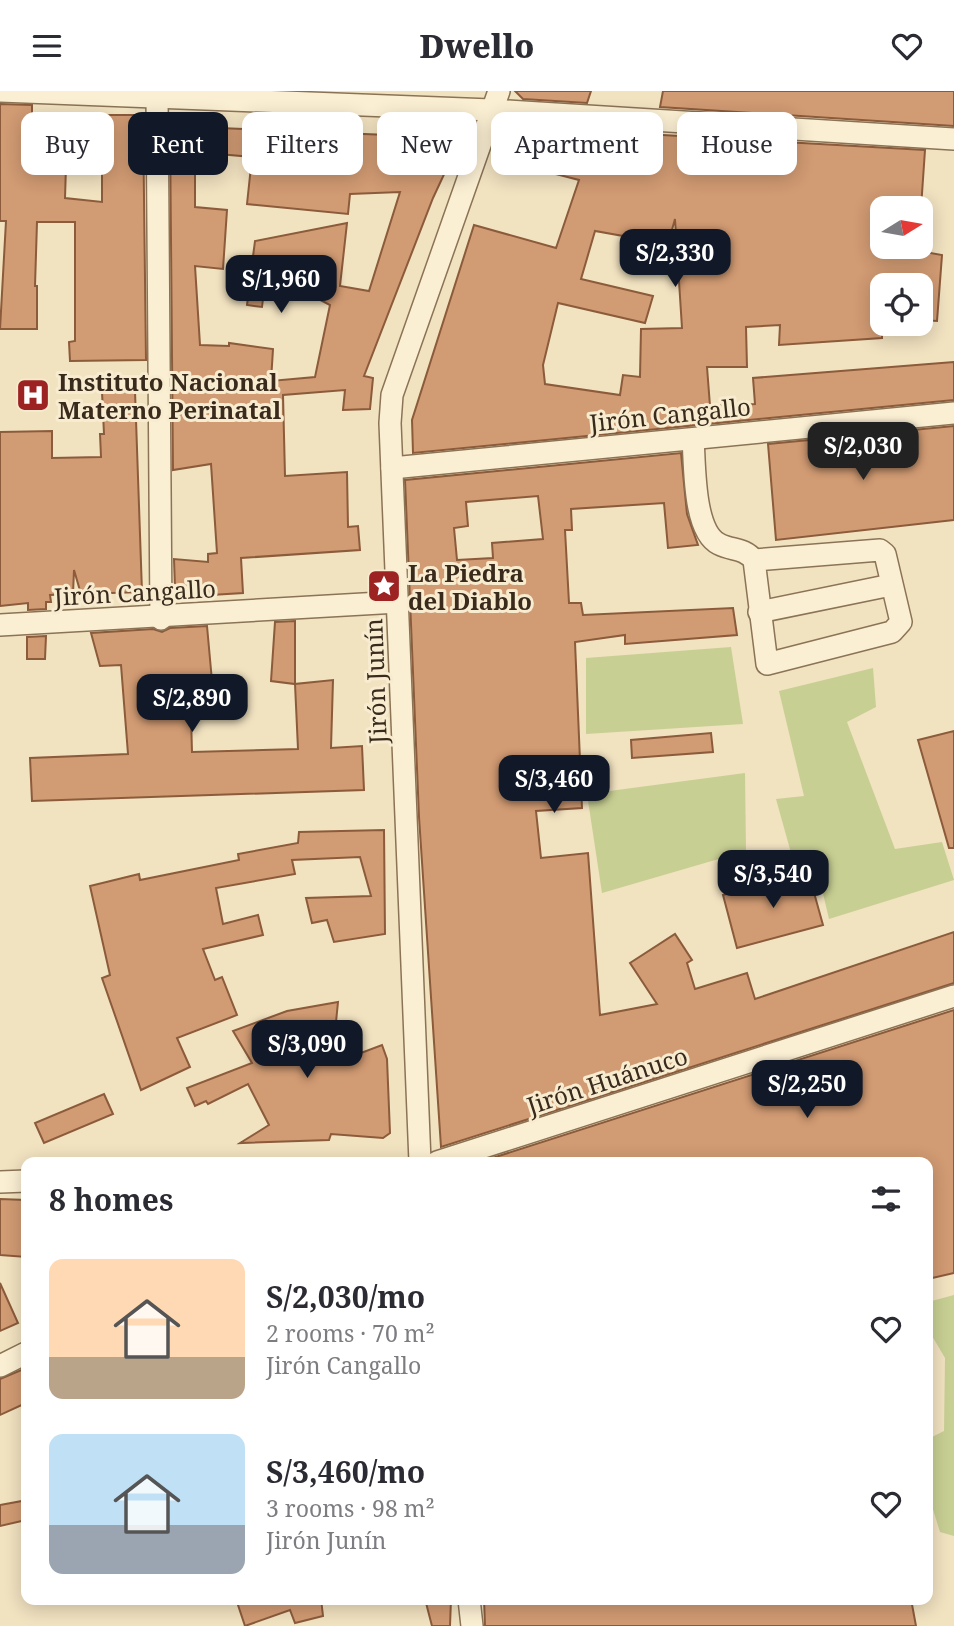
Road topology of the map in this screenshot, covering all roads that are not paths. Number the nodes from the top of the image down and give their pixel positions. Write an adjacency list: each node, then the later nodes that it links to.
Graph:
1 (0, 91): 2 (street)
2 (97, 93): 3 (street)
3 (157, 96): 4 (street); 13 (street)
4 (495, 101): 5 (street); 8 (street, Jirón Junín)
5 (954, 138)
6 (954, 413): 7 (street, Jirón Cangallo)
7 (693, 439): 8 (street, Jirón Cangallo); 9 (street)
8 (392, 468): 11 (street, Jirón Junín)
9 (754, 560): 10 (street); 12 (street)
10 (891, 586): 12 (street); 12 (street)
11 (398, 602): 13 (street, Jirón Cangallo); 16 (street, Jirón Junín)
12 (760, 612)
13 (161, 618): 14 (street, Jirón Cangallo)
14 (0, 625)
15 (954, 996): 17 (street, Jirón Huánuco)
16 (420, 1157)
17 (453, 1157)
18 (21, 1181): 19 (street)
19 (0, 1182)
20 (21, 1356): 21 (street)
21 (0, 1366)
22 (470, 1605): 23 (street)
23 (472, 1626)

